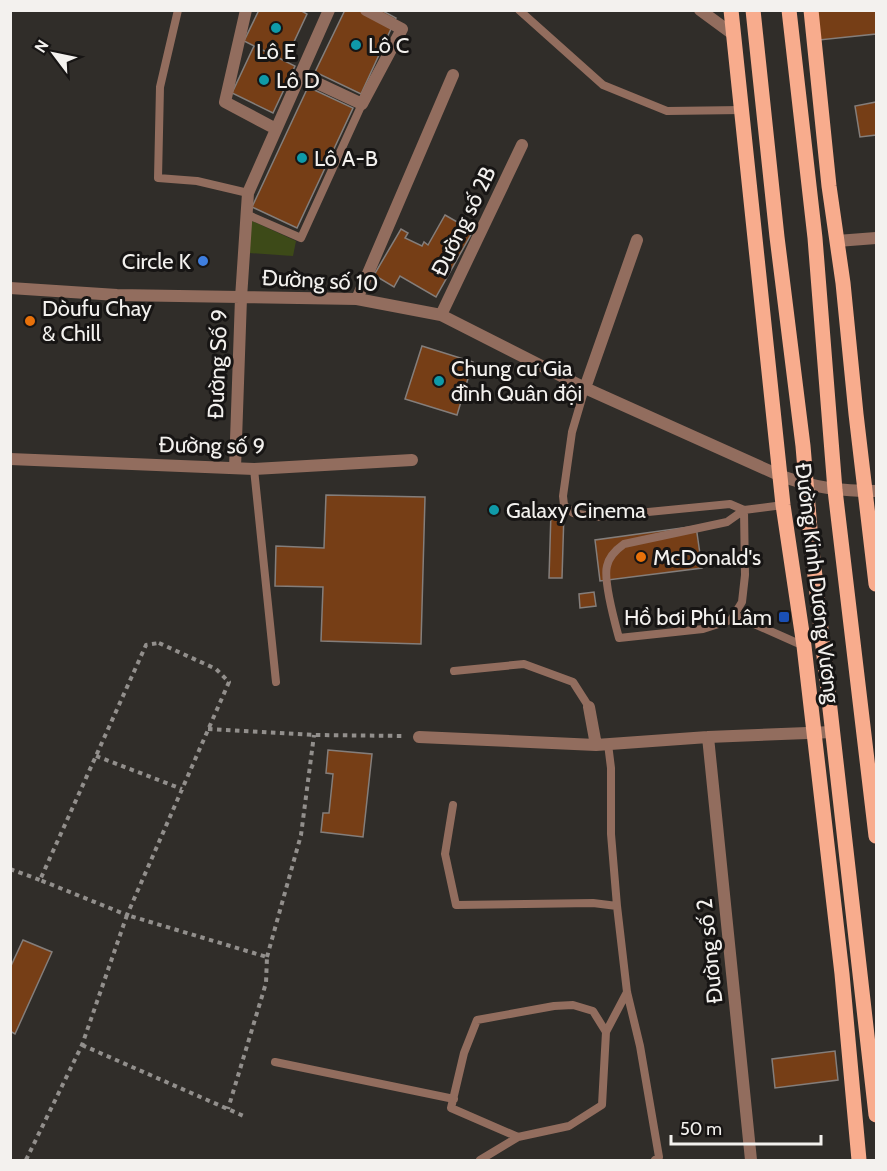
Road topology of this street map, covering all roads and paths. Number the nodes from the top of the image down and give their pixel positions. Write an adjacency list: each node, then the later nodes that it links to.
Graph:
1 (178, 10): 18 (lane)
2 (246, 10): 16 (street)
3 (329, 10): 12 (street, Đường Số 9)
4 (366, 10): 14 (street)
5 (519, 10): 15 (lane)
6 (700, 10): 11 (street)
7 (731, 10): 11 (main road, Đường Kinh Dương Vương)
8 (753, 10): 33 (main road, Đường Kinh Dương Vương)
9 (789, 10): 34 (main road, Đường Kinh Dương Vương)
10 (811, 10): 22 (main road)
11 (734, 35): 15 (main road, Đường Kinh Dương Vương)
12 (300, 75): 14 (street); 16 (street, Đường Số 9)
13 (453, 75): 25 (street)
14 (362, 104): 19 (lane)
15 (742, 110): 32 (main road, Đường Kinh Dương Vương)
16 (276, 129): 18 (street, Đường Số 9)
17 (522, 146): 26 (street, Đường số 2B)
18 (248, 193): 19 (street, Đường Số 9)
19 (246, 214): 24 (street, Đường Số 9)
20 (876, 238): 22 (street)
21 (637, 240): 27 (street)
22 (837, 241): 35 (main road)
23 (10, 288): 24 (street, Đường số 10)
24 (241, 298): 25 (street, Đường số 10); 30 (street, Đường Số 9)
25 (357, 299): 26 (street, Đường số 10)
26 (441, 315): 27 (street, Đường số 10)
27 (585, 388): 32 (street, Đường số 10); 37 (lane)
28 (10, 459): 30 (street, Đường số 9)
29 (412, 460): 31 (street, Đường số 9)
30 (234, 468): 31 (street, Đường số 9)
31 (254, 469): 42 (lane)
32 (781, 476): 33 (street, Đường số 10); 36 (main road, Đường Kinh Dương Vương)
33 (806, 485): 34 (street, Đường số 10); 45 (main road, Đường Kinh Dương Vương)
34 (835, 490): 35 (street, Đường số 10); 52 (main road, Đường Kinh Dương Vương)
35 (871, 491): 38 (main road)
36 (783, 505): 37 (lane); 40 (main road, Đường Kinh Dương Vương)
37 (744, 510): 39 (lane); 39 (lane)
38 (876, 584)
39 (734, 615): 40 (lane)
40 (804, 646): 46 (main road, Đường Kinh Dương Vương)
41 (454, 671): 43 (lane)
42 (276, 682)
43 (589, 707): 50 (street)
44 (208, 729): 47 (path); 51 (path); 53 (path)
45 (833, 732): 46 (street); 68 (main road, Đường Kinh Dương Vương)
46 (814, 733): 49 (street); 75 (main road, Đường Kinh Dương Vương)
47 (314, 735): 48 (path); 61 (path)
48 (419, 737): 50 (street)
49 (708, 737): 50 (street); 74 (street, Đường số 2)
50 (602, 745): 59 (lane)
51 (96, 756): 53 (path); 58 (path)
52 (872, 756): 55 (main road, Đường Kinh Dương Vương)
53 (182, 789): 60 (path)
54 (453, 805): 59 (lane)
55 (875, 806): 56 (main road, Đường Kinh Dương Vương)
56 (876, 837)
57 (10, 869): 58 (path)
58 (40, 880): 60 (path)
59 (617, 906): 62 (lane)
60 (127, 915): 61 (path); 64 (path)
61 (267, 957): 67 (path)
62 (627, 992): 63 (lane); 73 (lane)
63 (606, 1032): 66 (lane); 70 (lane)
64 (82, 1045): 67 (path); 71 (path)
65 (275, 1062): 66 (lane)
66 (454, 1099): 70 (lane)
67 (228, 1109): 69 (path)
68 (876, 1115)
69 (246, 1117)
70 (518, 1137): 72 (lane)
71 (26, 1161)
72 (480, 1161)
73 (655, 1161)
74 (752, 1161)
75 (859, 1161)

